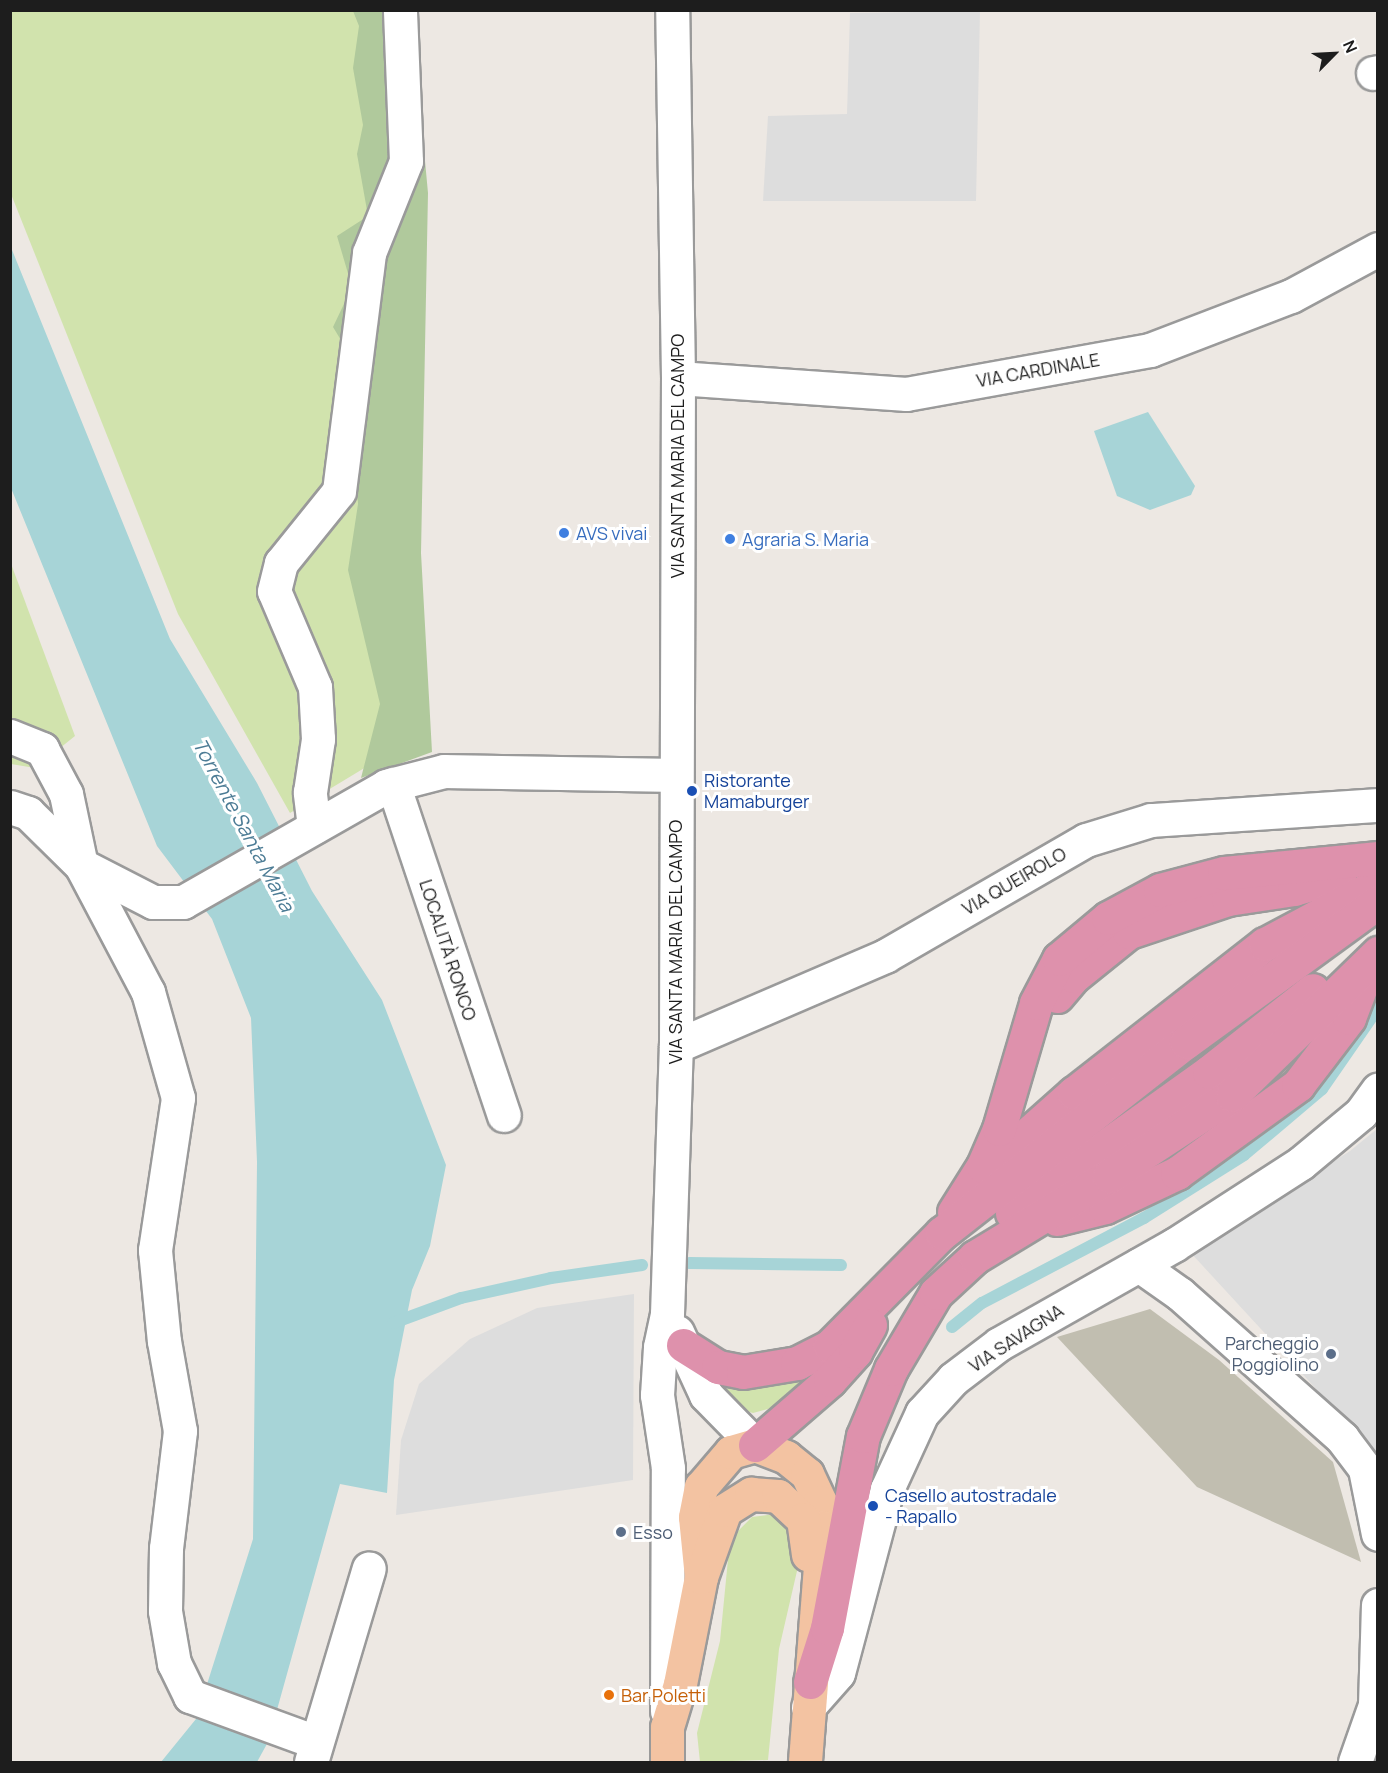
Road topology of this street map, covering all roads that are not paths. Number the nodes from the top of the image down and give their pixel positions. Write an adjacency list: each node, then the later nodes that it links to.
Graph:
1 (400, 10): 10 (street)
2 (672, 10): 4 (street, VIA SANTA MARIA DEL CAMPO)
3 (1377, 249): 4 (street, VIA CARDINALE)
4 (678, 378): 6 (street, VIA SANTA MARIA DEL CAMPO)
5 (10, 736): 13 (street)
6 (676, 775): 7 (street); 18 (street, VIA SANTA MARIA DEL CAMPO)
7 (393, 784): 10 (street); 20 (street, LOCALITÀ RONCO)
8 (1377, 805): 18 (street, VIA QUEIROLO)
9 (10, 807): 13 (street)
10 (311, 829): 13 (street)
11 (1377, 858): 17 (highway)
12 (1377, 864): 17 (highway)
13 (81, 865): 36 (street)
14 (1377, 884): 21 (highway)
15 (1377, 902): 22 (highway)
16 (1376, 951): 24 (highway); 24 (highway)
17 (1030, 1030): 21 (highway)
18 (676, 1047): 26 (street, VIA SANTA MARIA DEL CAMPO)
19 (1377, 1090): 23 (street, VIA SAVAGNA)
20 (504, 1115)
21 (972, 1184): 22 (highway)
22 (942, 1233): 25 (highway)
23 (1139, 1264): 29 (street); 35 (street, VIA SAVAGNA)
24 (959, 1271): 35 (highway)
25 (891, 1287): 27 (highway); 28 (highway)
26 (667, 1302): 27 (street); 34 (street, VIA SANTA MARIA DEL CAMPO)
27 (683, 1345): 28 (street)
28 (755, 1445): 31 (main road); 33 (main road)
29 (1377, 1534)
30 (369, 1568): 36 (street)
31 (701, 1577): 33 (main road); 34 (main road)
32 (1377, 1605): 39 (street)
33 (814, 1615): 35 (main road)
34 (667, 1727): 37 (main road); 38 (main road)
35 (811, 1730)
36 (314, 1752)
37 (659, 1762)
38 (667, 1762)
39 (1355, 1762)

